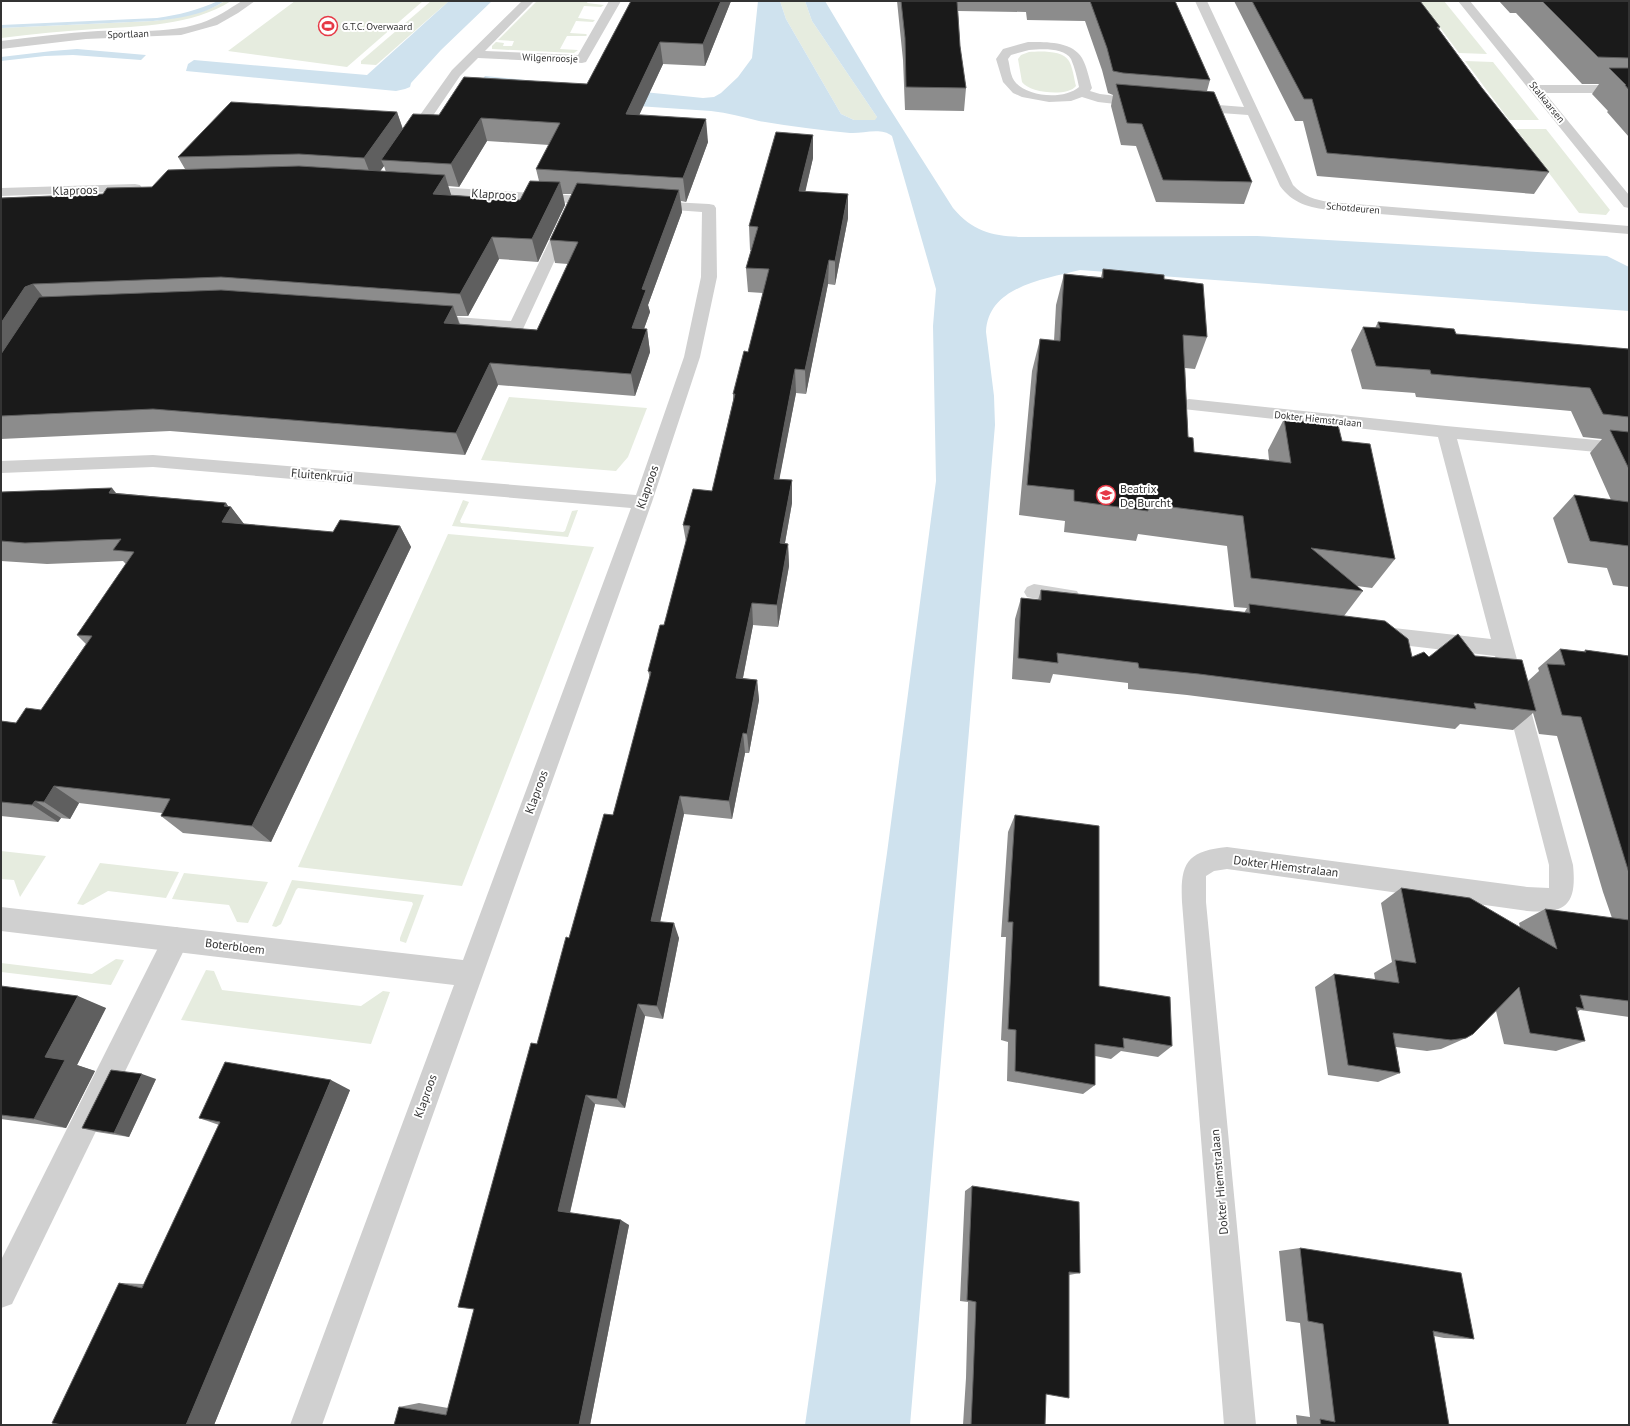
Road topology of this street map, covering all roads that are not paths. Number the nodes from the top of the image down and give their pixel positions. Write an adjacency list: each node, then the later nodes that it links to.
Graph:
1 (249, 1): 6 (street, Sportlaan)
2 (528, 1): 7 (street)
3 (615, 1): 7 (street, Wilgenroosje)
4 (1201, 1): 13 (street, Schotdeuren)
5 (1464, 1): 8 (street, Stalkaarsen)
6 (1, 45)
7 (474, 54): 14 (street)
8 (1536, 89): 9 (street); 21 (street, Stalkaarsen)
9 (1629, 89)
10 (1083, 93): 10 (street); 11 (street)
11 (1156, 104)
12 (1180, 106): 13 (street)
13 (1253, 112): 22 (street, Schotdeuren)
14 (402, 151)
15 (152, 188): 17 (street, Klaproos)
16 (410, 189): 18 (street, Klaproos)
17 (1, 192)
18 (576, 200): 19 (street, Klaproos); 23 (street)
19 (615, 202)
20 (639, 204): 28 (street, Klaproos)
21 (1629, 204)
22 (1629, 230)
23 (415, 319)
24 (1189, 405): 25 (street, Dokter Hiemstralaan)
25 (1446, 432): 26 (street, Dokter Hiemstralaan); 32 (street, Dokter Hiemstralaan)
26 (1629, 449)
27 (1, 467): 28 (street, Fluitenkruid)
28 (642, 502): 35 (street, Klaproos)
29 (1034, 592): 30 (street)
30 (1088, 599)
31 (1355, 631): 32 (street)
32 (1504, 649): 38 (street, Dokter Hiemstralaan)
33 (1, 919): 34 (street, Boterbloem)
34 (176, 939): 35 (street, Boterbloem); 36 (street)
35 (470, 974): 37 (street, Klaproos)
36 (1, 1293)
37 (306, 1425)
38 (1240, 1425)

